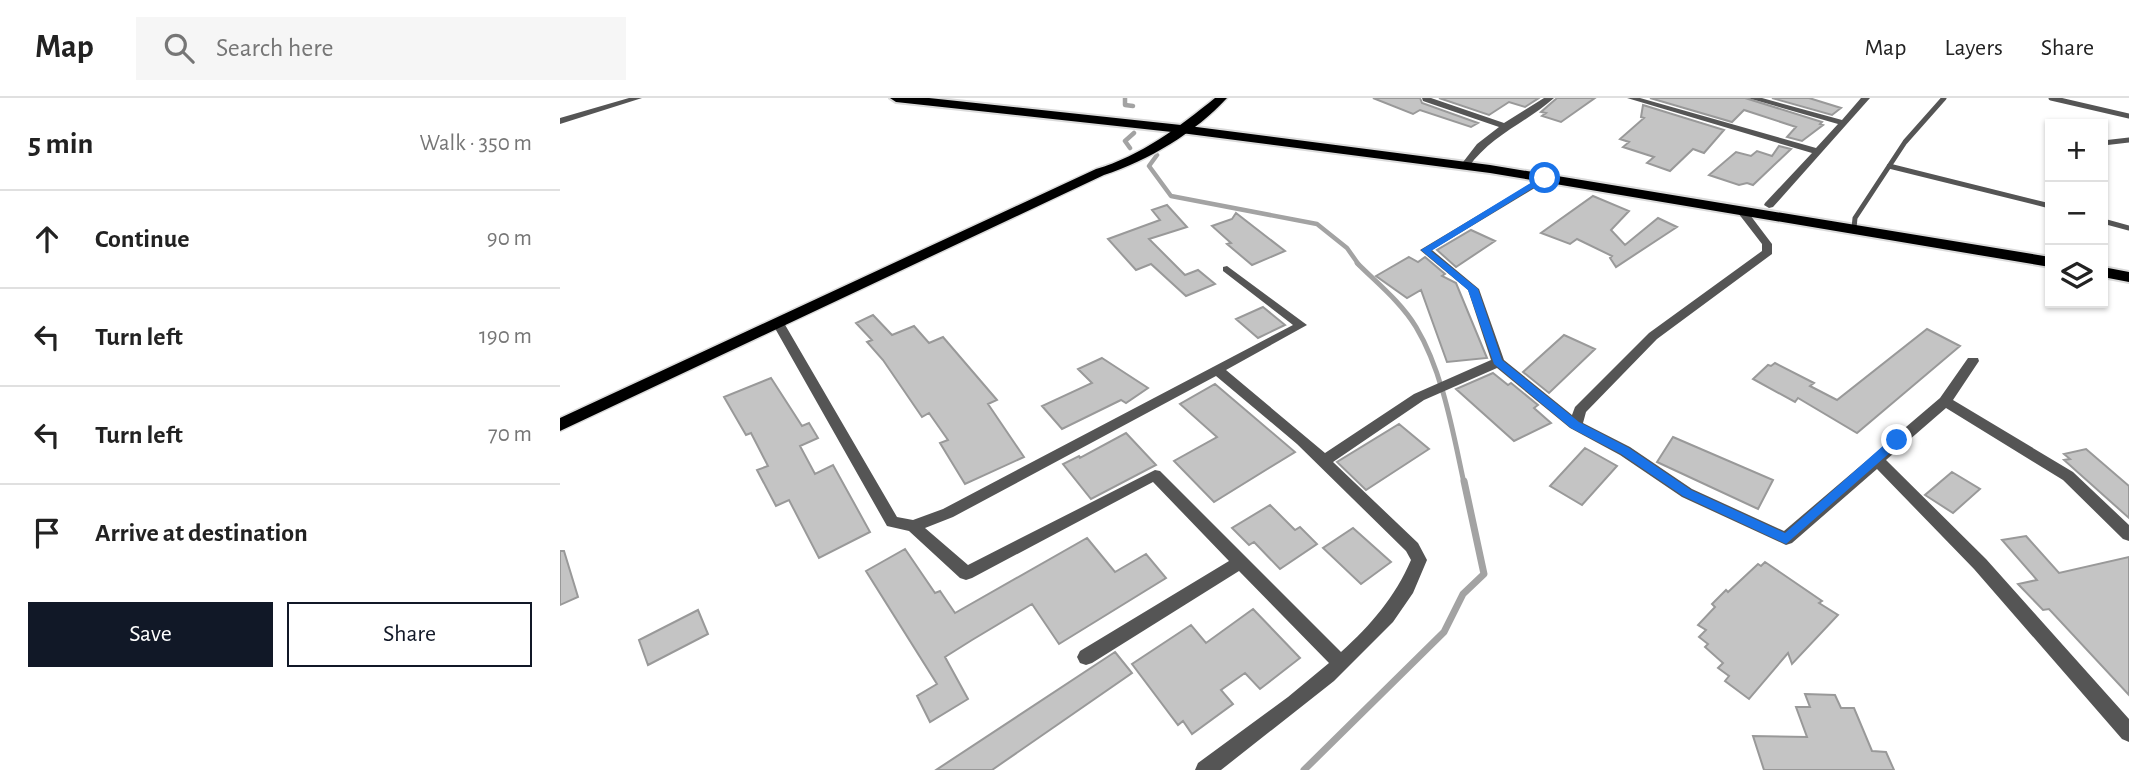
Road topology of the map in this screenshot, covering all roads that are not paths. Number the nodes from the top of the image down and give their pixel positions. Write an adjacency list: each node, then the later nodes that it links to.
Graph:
1 (638, 98): 14 (street)
2 (896, 98): 17 (highway)
3 (982, 98): 17 (highway)
4 (1208, 98): 17 (main road)
5 (1222, 98): 15 (main road)
6 (1550, 98): 18 (street)
7 (1631, 98): 21 (street)
8 (1752, 98): 16 (street)
9 (1866, 98): 16 (street)
10 (1944, 98): 23 (lane)
11 (2052, 98): 13 (lane)
12 (1426, 99): 18 (street)
13 (2129, 116)
14 (560, 121)
15 (1194, 121): 17 (highway); 22 (highway)
16 (1844, 123): 21 (street)
17 (1176, 125): 22 (highway); 38 (main road)
18 (1506, 127): 22 (street)
19 (2129, 140): 20 (lane)
20 (2108, 142)
21 (1816, 151): 25 (street)
22 (1467, 162): 24 (highway); 25 (highway)
23 (1889, 166): 26 (lane); 29 (lane)
24 (1545, 178): 27 (highway); 40 (street)
25 (1769, 205): 29 (highway)
26 (2045, 205)
27 (1740, 209): 29 (highway); 44 (street)
28 (2108, 222): 30 (lane)
29 (1855, 223): 31 (highway); 32 (highway)
30 (2129, 228)
31 (2045, 253)
32 (2045, 261)
33 (2108, 264): 34 (highway)
34 (2129, 268)
35 (1227, 269): 41 (street)
36 (2108, 273): 37 (highway)
37 (2129, 277)
38 (778, 323): 43 (main road); 47 (street)
39 (1973, 361): 42 (street)
40 (1498, 362): 44 (street); 46 (street)
41 (1217, 370): 46 (street); 47 (street)
42 (1945, 401): 45 (street); 48 (street)
43 (560, 425)
44 (1575, 425): 45 (street)
45 (1877, 458): 52 (street)
46 (1324, 461): 51 (street)
47 (913, 527): 49 (street)
48 (2129, 535)
49 (1242, 561): 50 (street); 51 (street)
50 (1086, 657)
51 (1340, 664): 53 (street)
52 (2129, 733)
53 (1205, 770)

